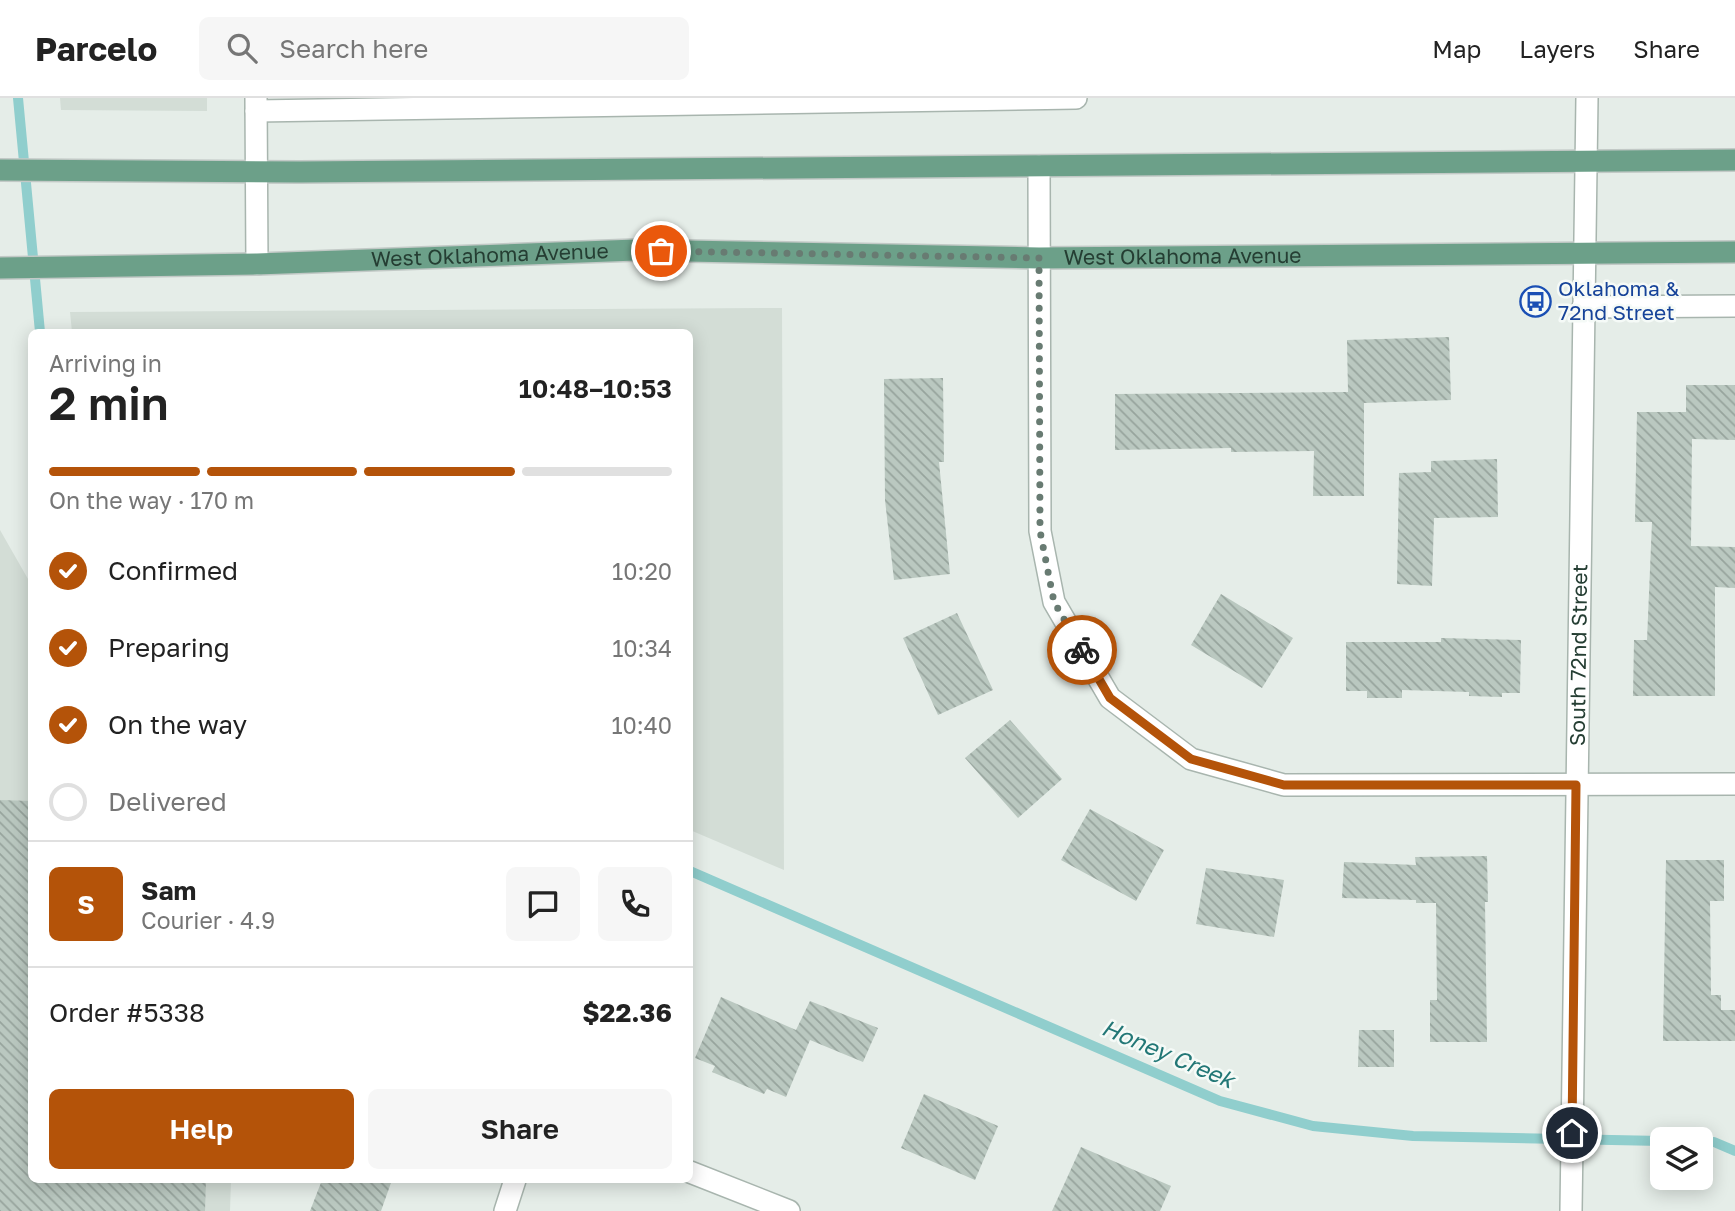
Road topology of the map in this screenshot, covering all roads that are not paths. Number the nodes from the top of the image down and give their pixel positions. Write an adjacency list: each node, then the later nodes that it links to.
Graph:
1 (1076, 98): 3 (street)
2 (1587, 98): 5 (street, South 72nd Street)
3 (256, 105): 8 (street)
4 (1735, 160): 5 (main road)
5 (1585, 162): 6 (main road); 10 (street, South 72nd Street)
6 (1039, 166): 8 (main road); 11 (street)
7 (0, 170): 8 (main road)
8 (256, 172): 12 (street)
9 (1735, 252): 10 (main road, West Oklahoma Avenue)
10 (1584, 254): 11 (main road, West Oklahoma Avenue); 15 (street, South 72nd Street)
11 (1039, 258): 12 (main road, West Oklahoma Avenue); 17 (street)
12 (257, 264): 13 (main road, West Oklahoma Avenue)
13 (0, 268)
14 (1735, 306): 15 (street)
15 (1583, 307): 17 (street, South 72nd Street)
16 (1735, 783): 17 (street)
17 (1576, 785): 20 (street, South 72nd Street)
18 (693, 1173): 22 (street)
19 (514, 1183): 21 (street)
20 (1571, 1208)
21 (505, 1211)
22 (789, 1211)

